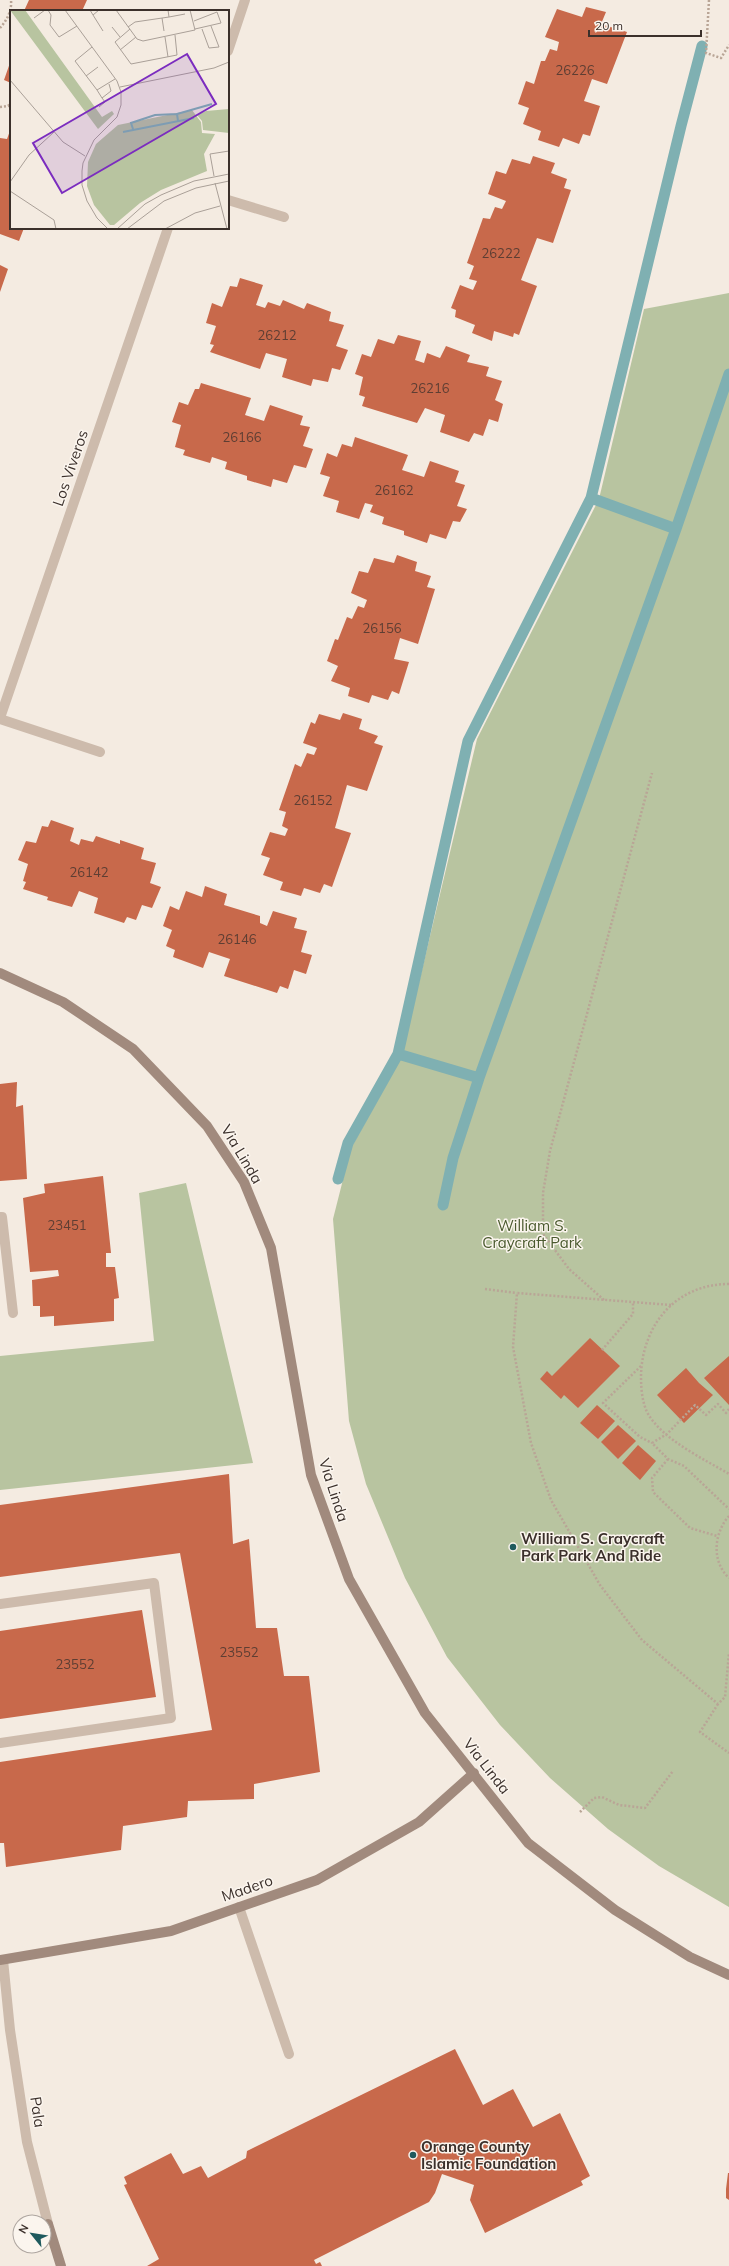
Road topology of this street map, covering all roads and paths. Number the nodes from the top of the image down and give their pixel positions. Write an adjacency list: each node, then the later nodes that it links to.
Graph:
1 (11, 0): 4 (path)
2 (245, 0): 6 (street)
3 (709, 0): 5 (path)
4 (0, 28)
5 (729, 45)
6 (229, 48)
7 (10, 104): 8 (path)
8 (0, 107)
9 (229, 200): 10 (street)
10 (284, 218)
11 (168, 229): 12 (street, Los Viveros)
12 (0, 718): 13 (street)
13 (100, 752)
14 (652, 773): 20 (path)
15 (0, 973): 41 (street, Via Linda)
16 (0, 1217): 23 (street)
17 (729, 1284): 22 (path)
18 (485, 1289): 19 (path)
19 (517, 1293): 20 (path); 37 (path)
20 (604, 1300): 21 (path)
21 (633, 1302): 22 (path); 24 (path)
22 (671, 1305): 25 (path)
23 (13, 1313)
24 (602, 1350)
25 (642, 1366): 27 (path); 28 (path)
26 (729, 1409): 27 (path)
27 (667, 1434): 28 (path); 30 (path)
28 (652, 1443): 29 (path)
29 (668, 1459): 31 (path); 33 (path)
30 (729, 1474)
31 (729, 1509)
32 (729, 1516): 33 (path)
33 (717, 1536): 34 (path)
34 (729, 1578)
35 (0, 1604): 38 (street)
36 (729, 1653): 37 (path)
37 (718, 1704): 39 (path)
38 (0, 1743)
39 (729, 1753)
40 (673, 1771): 42 (path)
41 (474, 1773): 43 (street, Madero); 45 (street, Via Linda)
42 (580, 1812)
43 (239, 1907): 44 (street, Madero); 46 (street)
44 (1, 1960): 47 (street, Pala)
45 (729, 1976)
46 (289, 2054)
47 (61, 2266)

